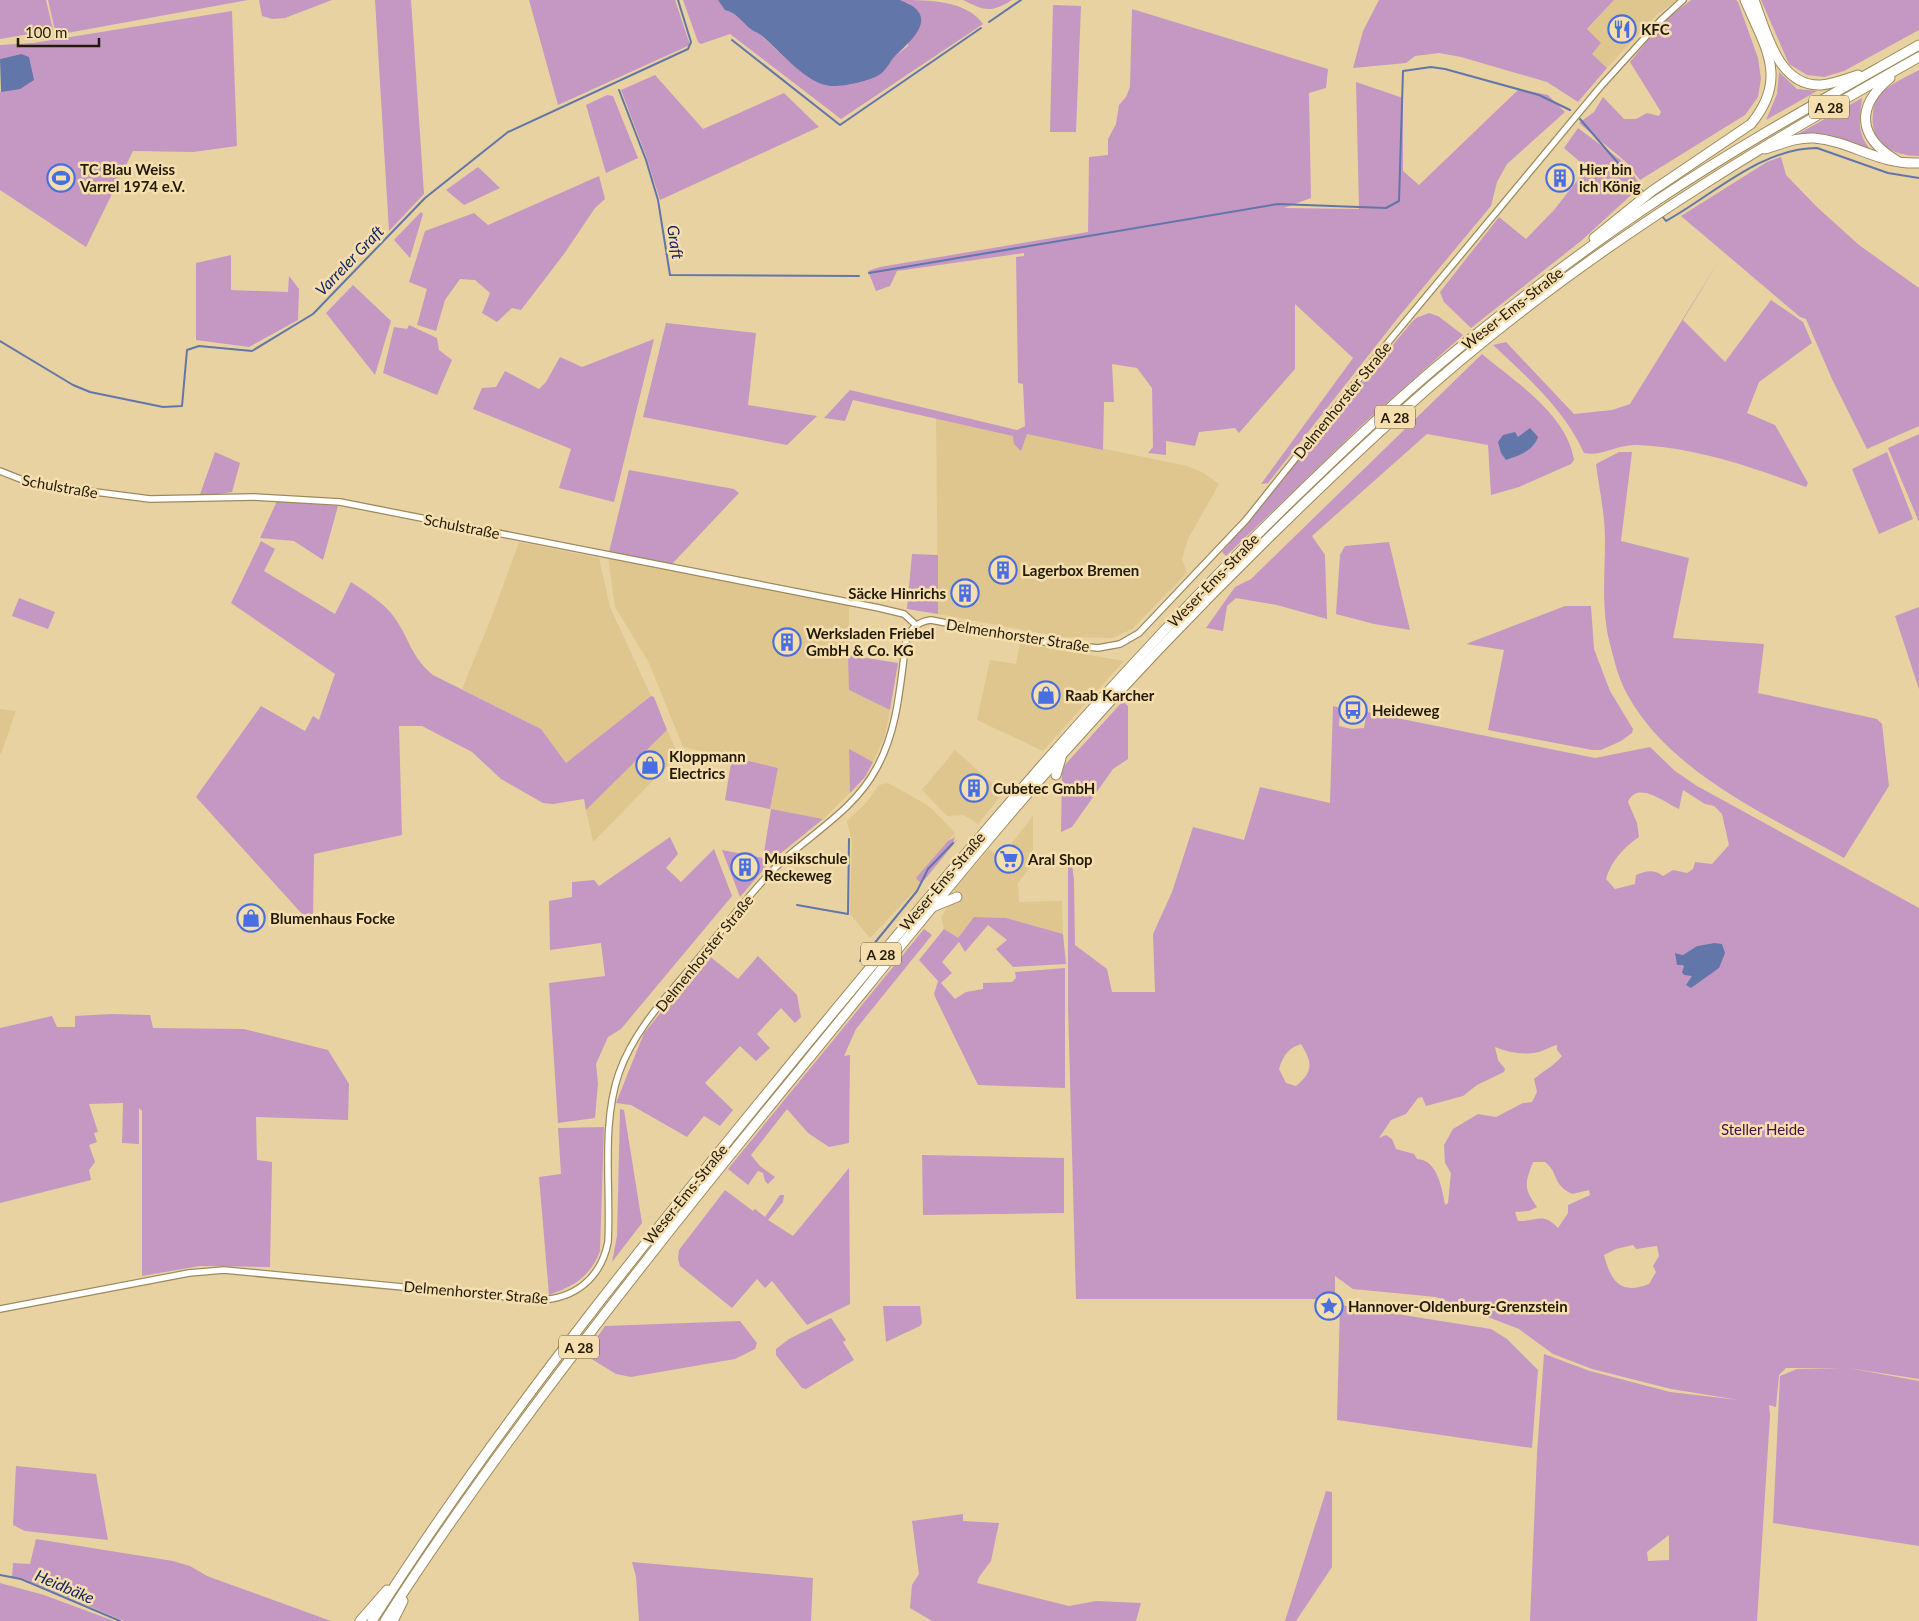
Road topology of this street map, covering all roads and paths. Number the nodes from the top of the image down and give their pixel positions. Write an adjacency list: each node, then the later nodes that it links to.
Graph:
1 (1683, 0): 13 (street, Delmenhorster Straße)
2 (1745, 0): 11 (highway)
3 (1754, 0): 7 (highway)
4 (1919, 45): 7 (highway, Weser-Ems-Straße / A 28)
5 (1919, 57): 6 (highway, Weser-Ems-Straße / A 28)
6 (1907, 63): 8 (highway, Weser-Ems-Straße / A 28); 9 (highway)
7 (1873, 71): 11 (highway, Weser-Ems-Straße / A 28)
8 (1752, 152): 9 (highway); 14 (highway, Weser-Ems-Straße / A 28)
9 (1899, 162): 10 (highway)
10 (1919, 163)
11 (1576, 257): 19 (highway, Weser-Ems-Straße / A 28)
12 (0, 471): 13 (street, Schulstraße)
13 (916, 625): 18 (street, Delmenhorster Straße)
14 (1062, 756): 15 (highway); 17 (highway, Weser-Ems-Straße / A 28)
15 (1056, 775)
16 (957, 897): 17 (highway)
17 (932, 907): 20 (highway, Weser-Ems-Straße / A 28)
18 (0, 1309)
19 (403, 1573): 21 (highway); 22 (highway, A 28)
20 (414, 1576): 23 (highway, A 28); 24 (highway)
21 (360, 1621)
22 (372, 1621)
23 (384, 1621)
24 (393, 1621)

